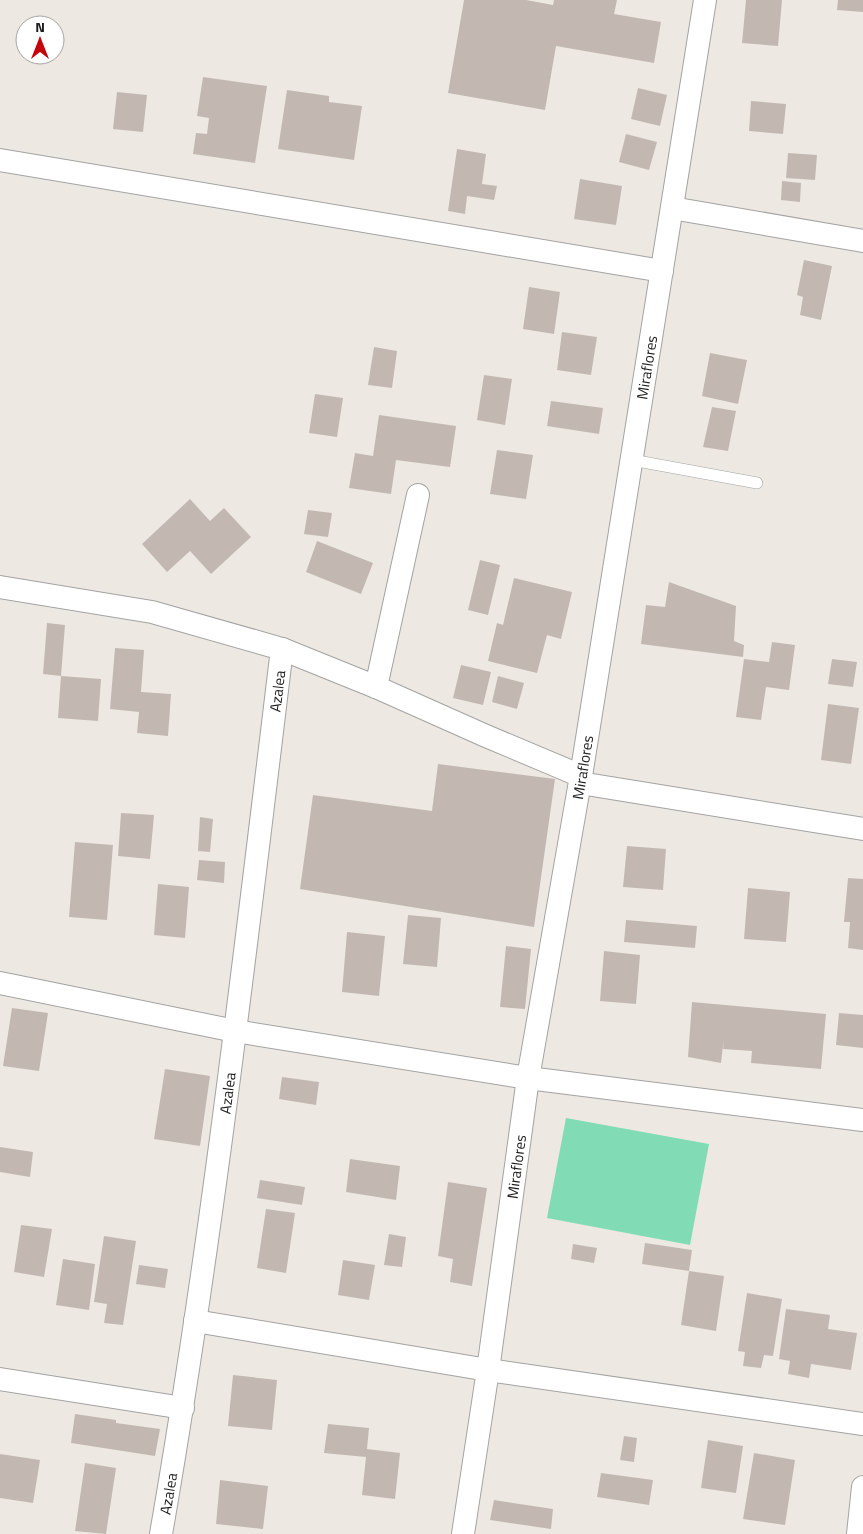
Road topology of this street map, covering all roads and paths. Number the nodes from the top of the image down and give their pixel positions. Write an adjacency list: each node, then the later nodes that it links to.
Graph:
1 (705, 0): 3 (street, Miraflores)
2 (0, 160): 5 (street)
3 (672, 208): 4 (street); 5 (street, Miraflores)
4 (863, 241)
5 (662, 271): 6 (street, Miraflores)
6 (632, 460): 7 (lane); 12 (street, Miraflores)
7 (758, 483)
8 (418, 495): 11 (street)
9 (0, 587): 10 (street)
10 (282, 650): 11 (street); 15 (street, Azalea)
11 (376, 687): 12 (street)
12 (580, 780): 13 (street); 16 (street, Miraflores)
13 (863, 829)
14 (0, 983): 15 (street)
15 (235, 1031): 16 (street); 18 (street, Azalea)
16 (528, 1078): 17 (street); 19 (street, Miraflores)
17 (863, 1120)
18 (195, 1322): 19 (street); 21 (street, Azalea)
19 (488, 1370): 22 (street); 25 (street, Miraflores)
20 (0, 1379): 21 (street)
21 (183, 1408): 24 (street, Azalea)
22 (863, 1424)
23 (863, 1487): 26 (street)
24 (161, 1534)
25 (463, 1534)
26 (858, 1534)

